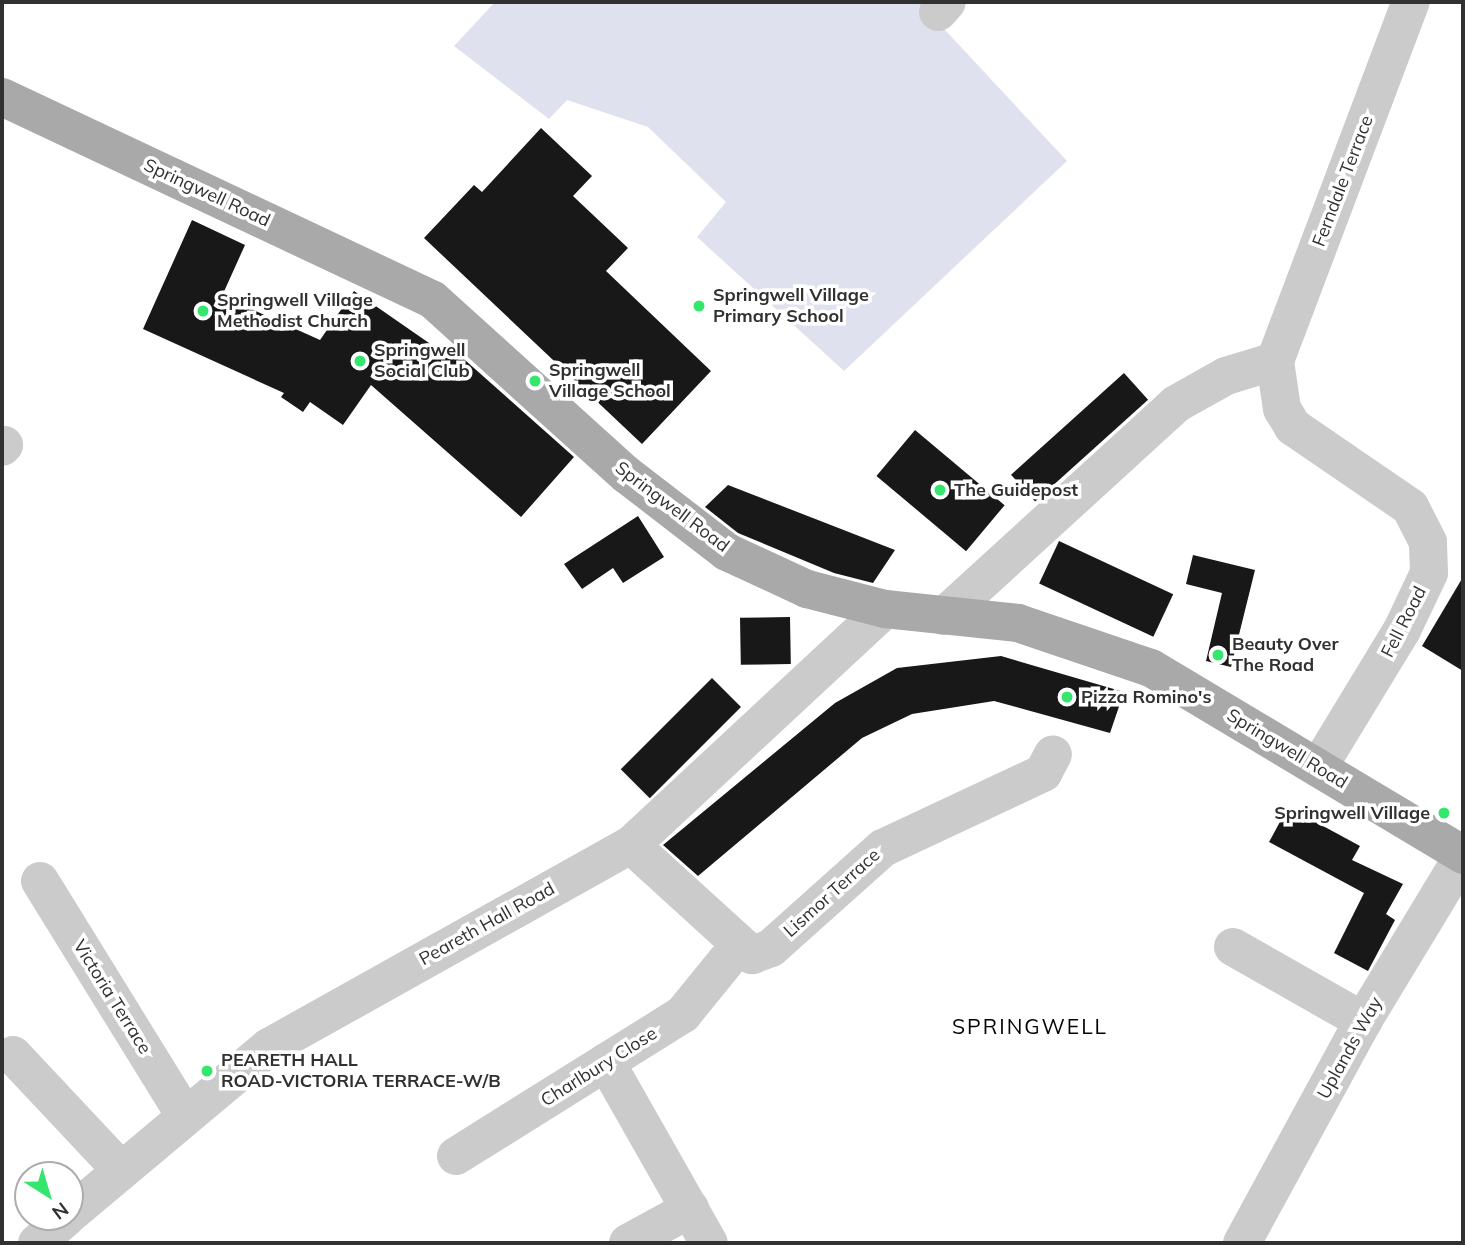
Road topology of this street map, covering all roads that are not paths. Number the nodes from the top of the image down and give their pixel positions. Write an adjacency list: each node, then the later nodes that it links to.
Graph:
1 (1411, 2): 3 (street, Ferndale Terrace)
2 (2, 97): 4 (main road, Springwell Road)
3 (1275, 360): 5 (street); 7 (street, Fell Road)
4 (886, 609): 5 (main road, Springwell Road); 8 (street, Peareth Hall Road)
5 (944, 616): 7 (main road, Springwell Road)
6 (1053, 754): 8 (street, Lismor Terrace)
7 (1318, 768): 9 (main road, Springwell Road)
8 (631, 845): 16 (street, Peareth Hall Road)
9 (1463, 856): 13 (street, Uplands Way)
10 (40, 881): 16 (street, Victoria Terrace)
11 (1233, 947): 13 (street)
12 (726, 961): 15 (street, Charlbury Close)
13 (1363, 1021): 25 (street, Uplands Way)
14 (13, 1055): 18 (street)
15 (606, 1062): 17 (street, Charlbury Close); 20 (street)
16 (184, 1114): 18 (street, Peareth Hall Road)
17 (457, 1156)
18 (121, 1170): 19 (street, Peareth Hall Road)
19 (84, 1201)
20 (690, 1209): 23 (street); 24 (street)
21 (50, 1231): 22 (street, Peareth Hall Road)
22 (37, 1243)
23 (628, 1243)
24 (709, 1243)
25 (1242, 1243)

